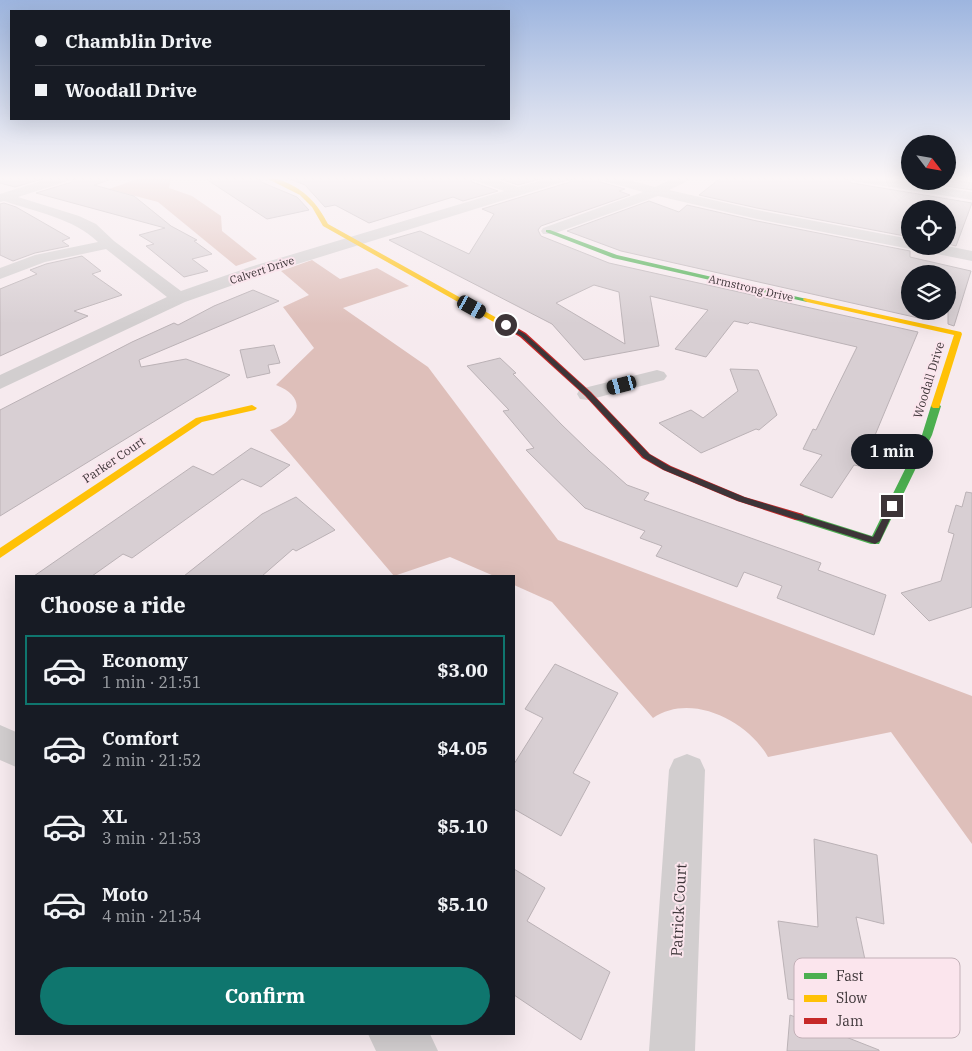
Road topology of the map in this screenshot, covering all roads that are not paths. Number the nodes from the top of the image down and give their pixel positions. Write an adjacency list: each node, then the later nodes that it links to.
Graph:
1 (89, 226): 9 (street)
2 (329, 226): 7 (street)
3 (404, 226): 7 (street, Calvert Drive)
4 (562, 226): 6 (street)
5 (819, 226): 8 (street)
6 (548, 231): 14 (street, Armstrong Drive)
7 (355, 241): 13 (street, Calvert Drive); 17 (street)
8 (901, 242)
9 (109, 244): 12 (street); 13 (street)
10 (956, 253): 11 (street)
11 (972, 256)
12 (0, 274)
13 (179, 298): 16 (street, Calvert Drive)
14 (958, 334): 17 (street, Woodall Drive)
15 (657, 376): 17 (street)
16 (0, 383)
17 (588, 394)
18 (252, 408): 19 (street, Parker Court)
19 (0, 554)
20 (0, 740): 21 (street)
21 (15, 751)
22 (687, 770): 25 (street, Patrick Court)
23 (393, 1035): 24 (street)
24 (414, 1051)
25 (672, 1051)

